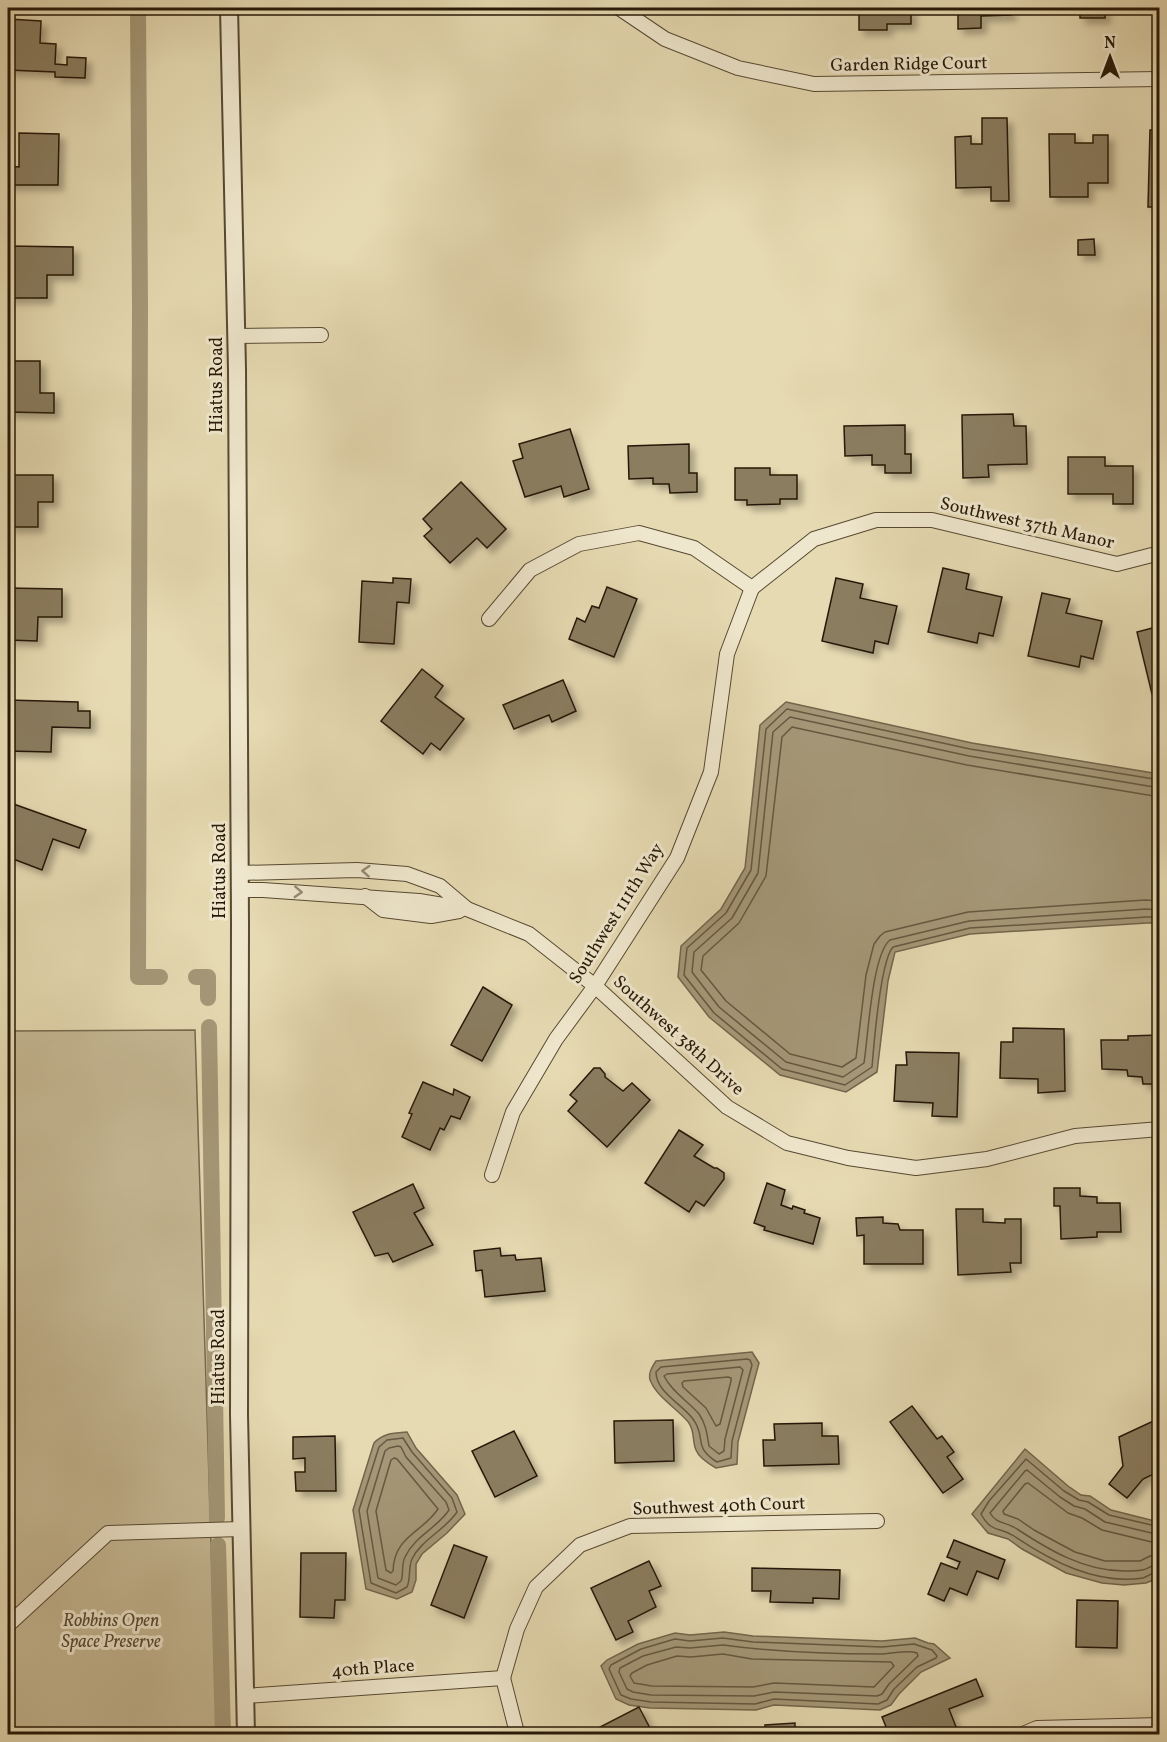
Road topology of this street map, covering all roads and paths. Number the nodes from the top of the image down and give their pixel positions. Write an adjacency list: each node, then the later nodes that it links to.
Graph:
1 (229, 8): 5 (street, Hiatus Road)
2 (619, 8): 3 (street, Garden Ridge Court)
3 (1160, 79)
4 (321, 335): 5 (street)
5 (236, 336): 9 (street, Hiatus Road)
6 (1152, 555): 7 (street, Southwest 37th Manor)
7 (752, 588): 8 (street); 12 (street, Southwest 111th Way)
8 (489, 619)
9 (240, 873): 10 (street, Hiatus Road); 11 (street, Southwest 38th Drive, one-way to 9)
10 (240, 891): 11 (street, Southwest 38th Drive, one-way to 11); 16 (street, Hiatus Road)
11 (467, 909): 12 (street, Southwest 38th Drive)
12 (595, 986): 13 (street, Southwest 38th Drive); 14 (street, Southwest 111th Way)
13 (1160, 1128)
14 (492, 1175)
15 (877, 1521): 18 (street, Southwest 40th Court)
16 (242, 1529): 17 (street); 19 (street, Hiatus Road)
17 (8, 1625)
18 (503, 1678): 19 (street, 40th Place); 22 (street)
19 (245, 1696): 21 (street, Hiatus Road)
20 (1160, 1725): 23 (street)
21 (246, 1734)
22 (519, 1734)
23 (1023, 1734)

